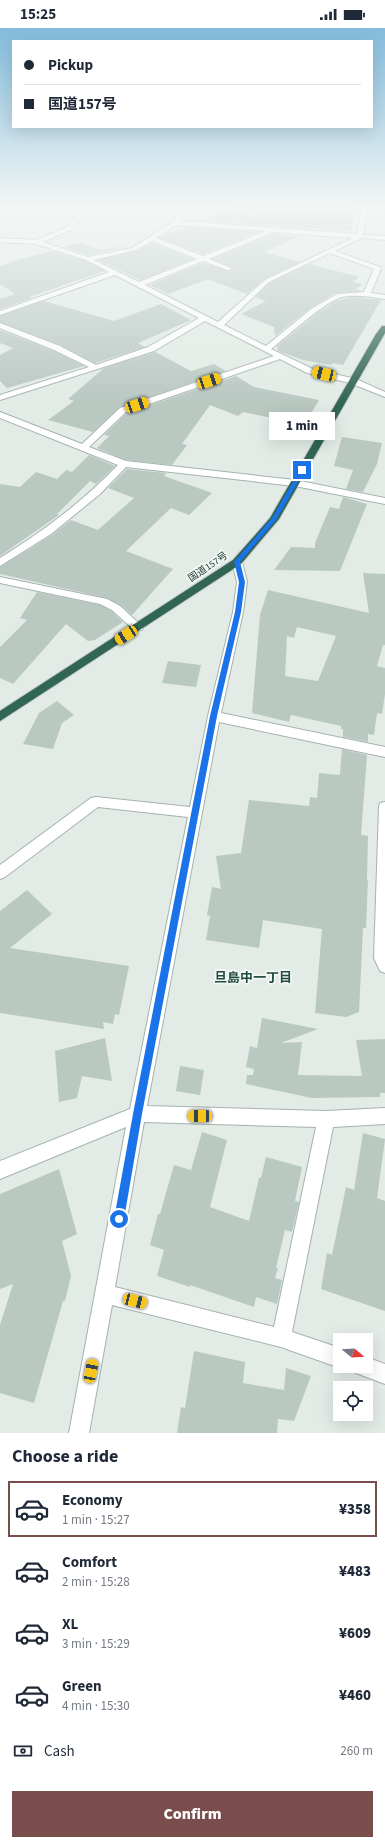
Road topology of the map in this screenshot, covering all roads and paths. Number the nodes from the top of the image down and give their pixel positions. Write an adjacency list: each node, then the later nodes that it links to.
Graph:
1 (111, 272): 5 (street)
2 (172, 272): 6 (street)
3 (287, 272): 12 (street)
4 (376, 272): 7 (street)
5 (114, 273): 6 (street); 9 (street)
6 (138, 285): 10 (street)
7 (367, 294): 8 (street); 14 (street)
8 (385, 297)
9 (0, 313)
10 (204, 318): 12 (street); 16 (street)
11 (0, 324): 16 (street)
12 (219, 325): 14 (street)
13 (385, 328): 17 (highway, 国道157号)
14 (266, 349): 15 (street)
15 (282, 356): 17 (street); 22 (street)
16 (96, 368): 19 (street)
17 (353, 381): 18 (street); 24 (highway, 国道157号)
18 (385, 394)
19 (0, 398)
20 (3, 417): 21 (street); 22 (street)
21 (0, 427)
22 (84, 447): 23 (street)
23 (124, 464): 24 (street); 27 (street)
24 (295, 483): 25 (street); 26 (highway, 国道157号)
25 (385, 500)
26 (237, 562): 29 (highway, 国道157号); 30 (street)
27 (0, 563)
28 (0, 580): 29 (street)
29 (138, 627): 31 (highway, 国道157号)
30 (214, 716): 32 (street); 34 (street)
31 (0, 717)
32 (385, 752)
33 (385, 807): 36 (street)
34 (195, 813): 35 (street); 38 (street)
35 (0, 873)
36 (384, 915): 37 (street)
37 (385, 966)
38 (137, 1114): 40 (street); 41 (street); 42 (street)
39 (385, 1116): 40 (street)
40 (326, 1119): 43 (street)
41 (0, 1170)
42 (106, 1294): 43 (street); 47 (street)
43 (281, 1338): 44 (street)
44 (333, 1356)
45 (373, 1370): 46 (street)
46 (385, 1374)
47 (80, 1433)

